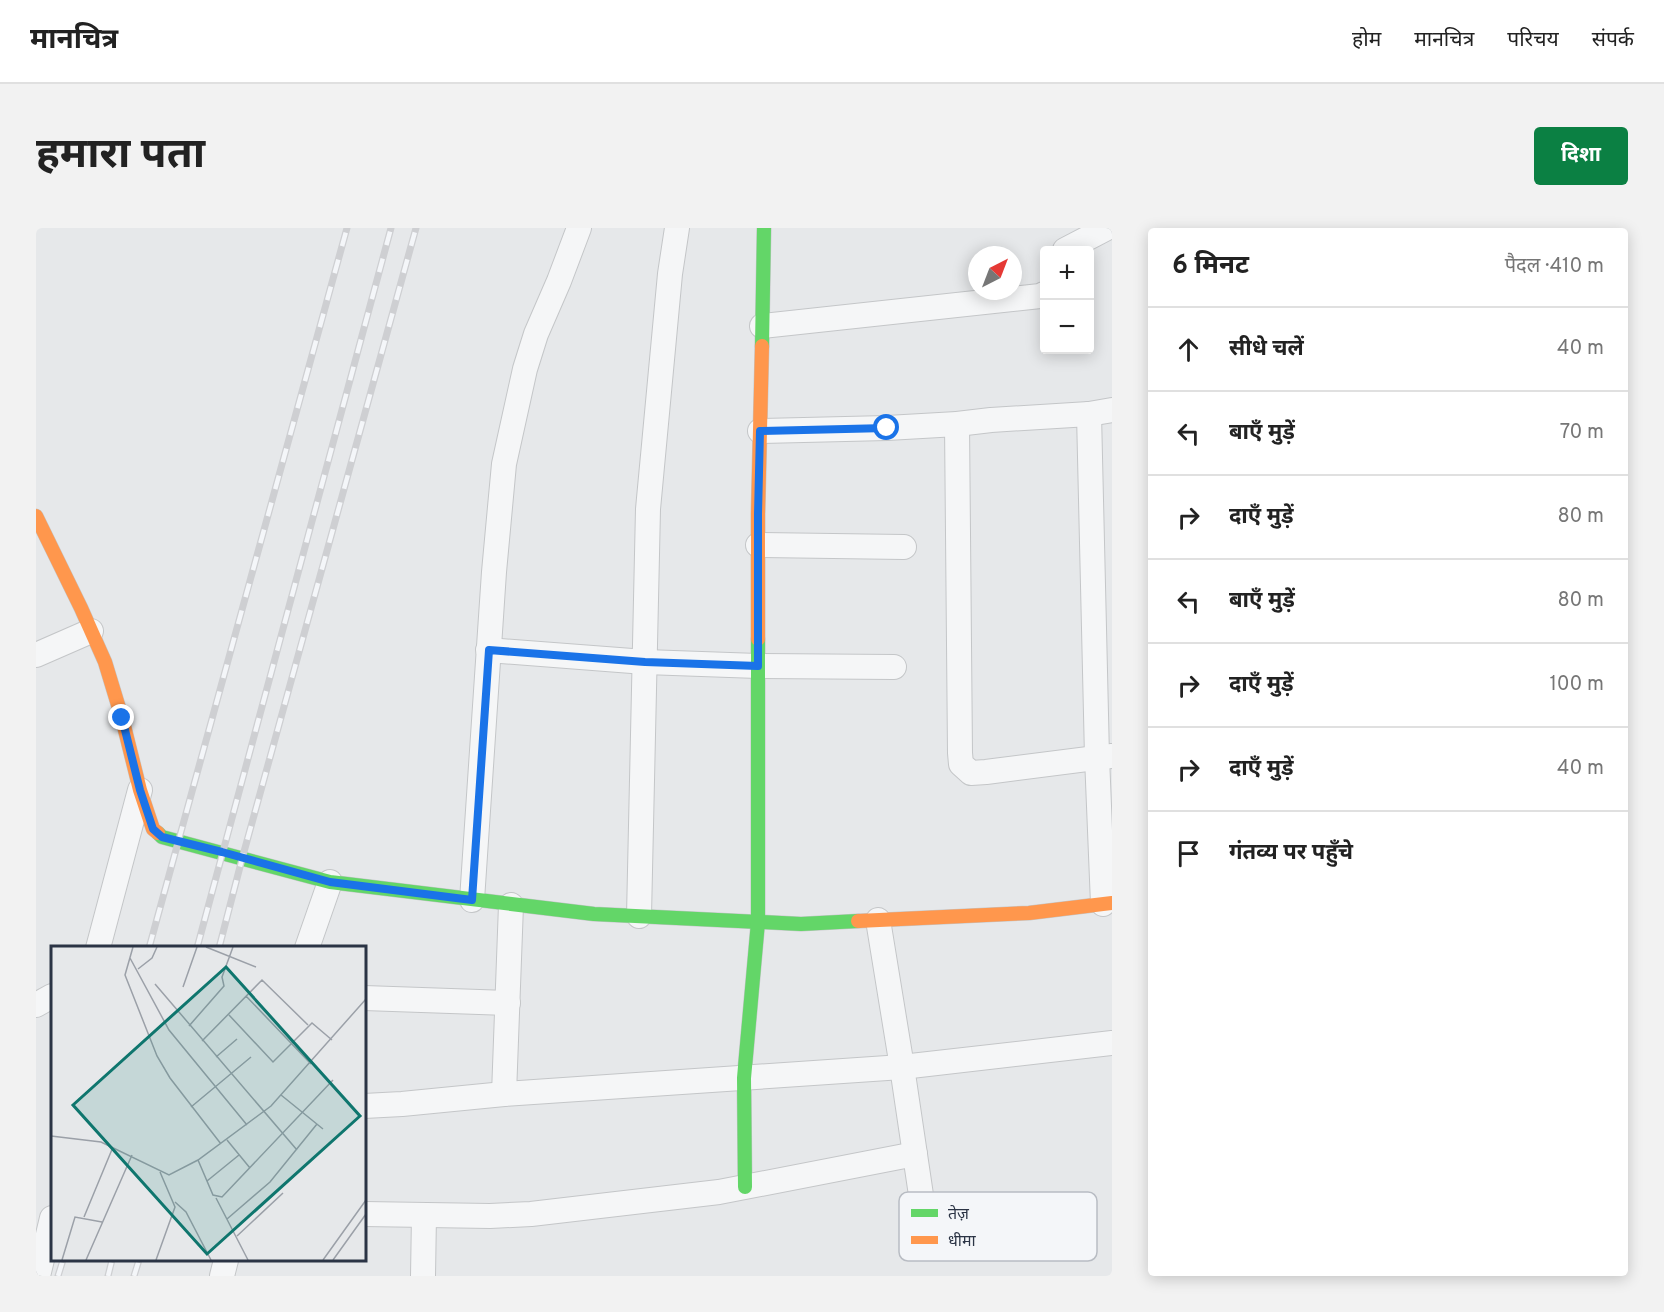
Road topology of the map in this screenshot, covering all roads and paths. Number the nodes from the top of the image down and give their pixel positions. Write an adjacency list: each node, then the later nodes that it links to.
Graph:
1 (579, 228): 15 (street)
2 (677, 228): 17 (street)
3 (764, 228): 7 (street)
4 (1107, 228): 5 (street)
5 (1073, 246)
6 (1040, 295): 7 (street)
7 (762, 326): 10 (street)
8 (1100, 412): 9 (street); 20 (street)
9 (957, 424): 10 (street); 20 (street)
10 (760, 431): 12 (street)
11 (39, 529): 14 (street)
12 (758, 545): 13 (street); 18 (street)
13 (904, 548)
14 (91, 631): 16 (street); 21 (street)
15 (489, 650): 17 (street); 23 (street)
16 (36, 655)
17 (645, 662): 18 (street); 26 (street)
18 (758, 666): 19 (street); 28 (street)
19 (894, 667)
20 (1105, 757): 24 (street)
21 (140, 790): 22 (street); 29 (street)
22 (330, 882): 23 (street); 30 (street)
23 (472, 900): 25 (street)
24 (1107, 903): 27 (street)
25 (511, 905): 26 (street); 33 (street)
26 (639, 916): 28 (street)
27 (878, 920): 28 (street); 36 (street)
28 (758, 922): 37 (street)
29 (99, 946)
30 (308, 946)
31 (51, 997): 34 (street)
32 (366, 998): 33 (street)
33 (507, 1004): 38 (street)
34 (36, 1005)
35 (1112, 1043): 36 (street)
36 (902, 1067): 37 (street); 40 (street)
37 (744, 1078): 38 (street); 41 (street)
38 (504, 1094): 39 (street)
39 (366, 1106)
40 (915, 1154): 41 (street); 42 (street)
41 (745, 1187): 44 (street)
42 (921, 1192)
43 (366, 1214): 44 (street)
44 (424, 1215): 49 (street)
45 (51, 1222): 47 (street)
46 (226, 1261): 48 (street)
47 (38, 1276)
48 (222, 1276)
49 (423, 1276)

